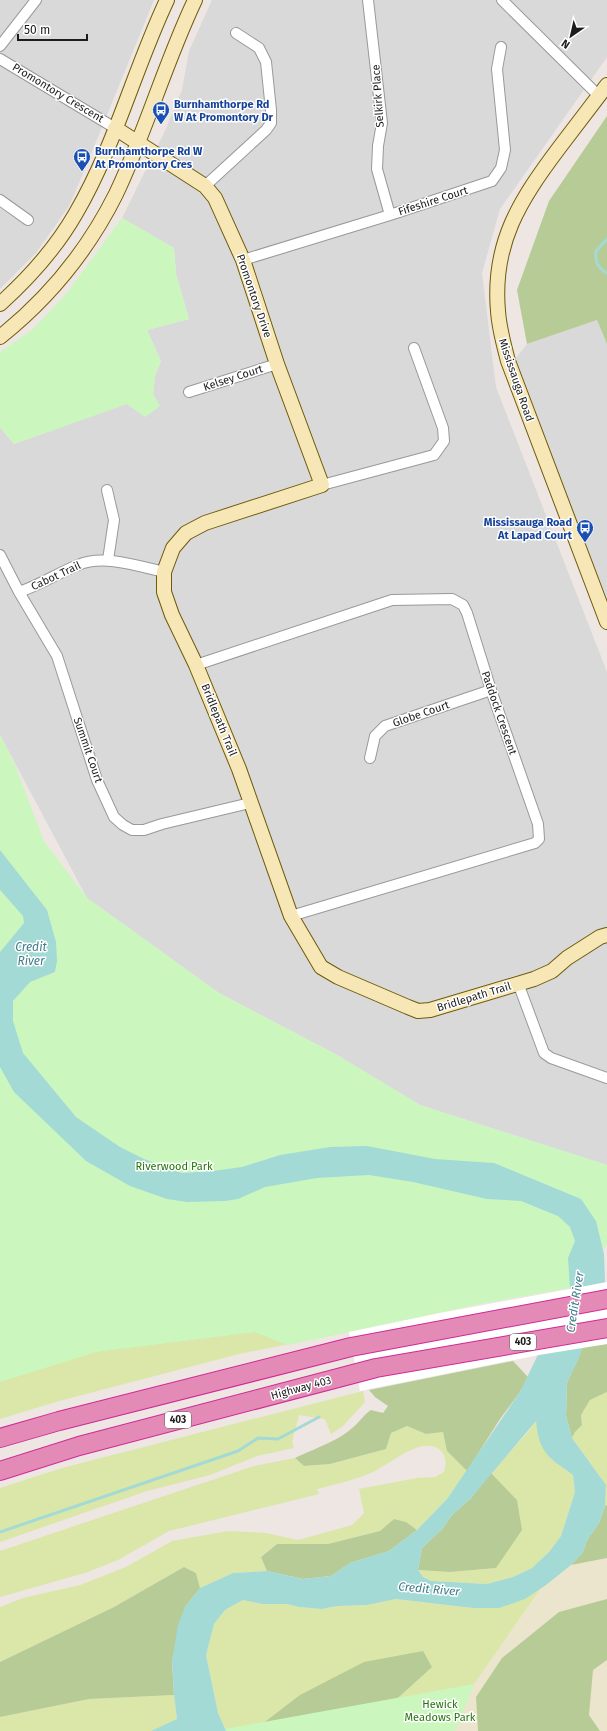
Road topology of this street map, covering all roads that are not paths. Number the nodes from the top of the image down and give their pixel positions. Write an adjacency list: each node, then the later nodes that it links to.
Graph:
1 (36, 0): 7 (street)
2 (167, 0): 11 (street)
3 (196, 0): 12 (street)
4 (368, 0): 15 (street, Selkirk Place)
5 (502, 0): 10 (street)
6 (236, 33): 13 (street)
7 (0, 46)
8 (501, 47): 15 (street, Fifeshire Court)
9 (0, 59): 11 (street, Promontory Crescent)
10 (603, 90): 29 (street, Mississauga Road)
11 (115, 128): 12 (street, Promontory Drive); 18 (street)
12 (138, 143): 13 (street, Promontory Drive); 19 (street)
13 (205, 186): 17 (street, Promontory Drive)
14 (0, 200): 16 (street)
15 (390, 215): 17 (street, Fifeshire Court)
16 (28, 220)
17 (242, 260): 21 (street, Promontory Drive)
18 (0, 304)
19 (0, 337)
20 (414, 348): 23 (street, Bridlepath Trail)
21 (277, 364): 22 (street, Kelsey Court); 23 (street, Promontory Drive)
22 (189, 392)
23 (322, 485): 27 (street, Bridlepath Trail)
24 (107, 490): 26 (street)
25 (0, 555): 28 (street, Summit Court)
26 (108, 560): 27 (street, Cabot Trail); 28 (street, Cabot Trail)
27 (164, 572): 30 (street, Bridlepath Trail)
28 (19, 592): 33 (street, Summit Court)
29 (607, 622)
30 (196, 665): 31 (street, Paddock Crescent); 33 (street, Bridlepath Trail)
31 (491, 690): 32 (street, Globe Court); 34 (street, Paddock Crescent)
32 (370, 758)
33 (250, 803): 34 (street, Bridlepath Trail)
34 (292, 916): 36 (street, Bridlepath Trail)
35 (607, 935): 36 (street, Bridlepath Trail)
36 (518, 983): 37 (street)
37 (607, 1078)
38 (607, 1299): 40 (highway, 403)
39 (607, 1328): 41 (highway, Highway 403 / 403)
40 (0, 1438)
41 (0, 1471)

